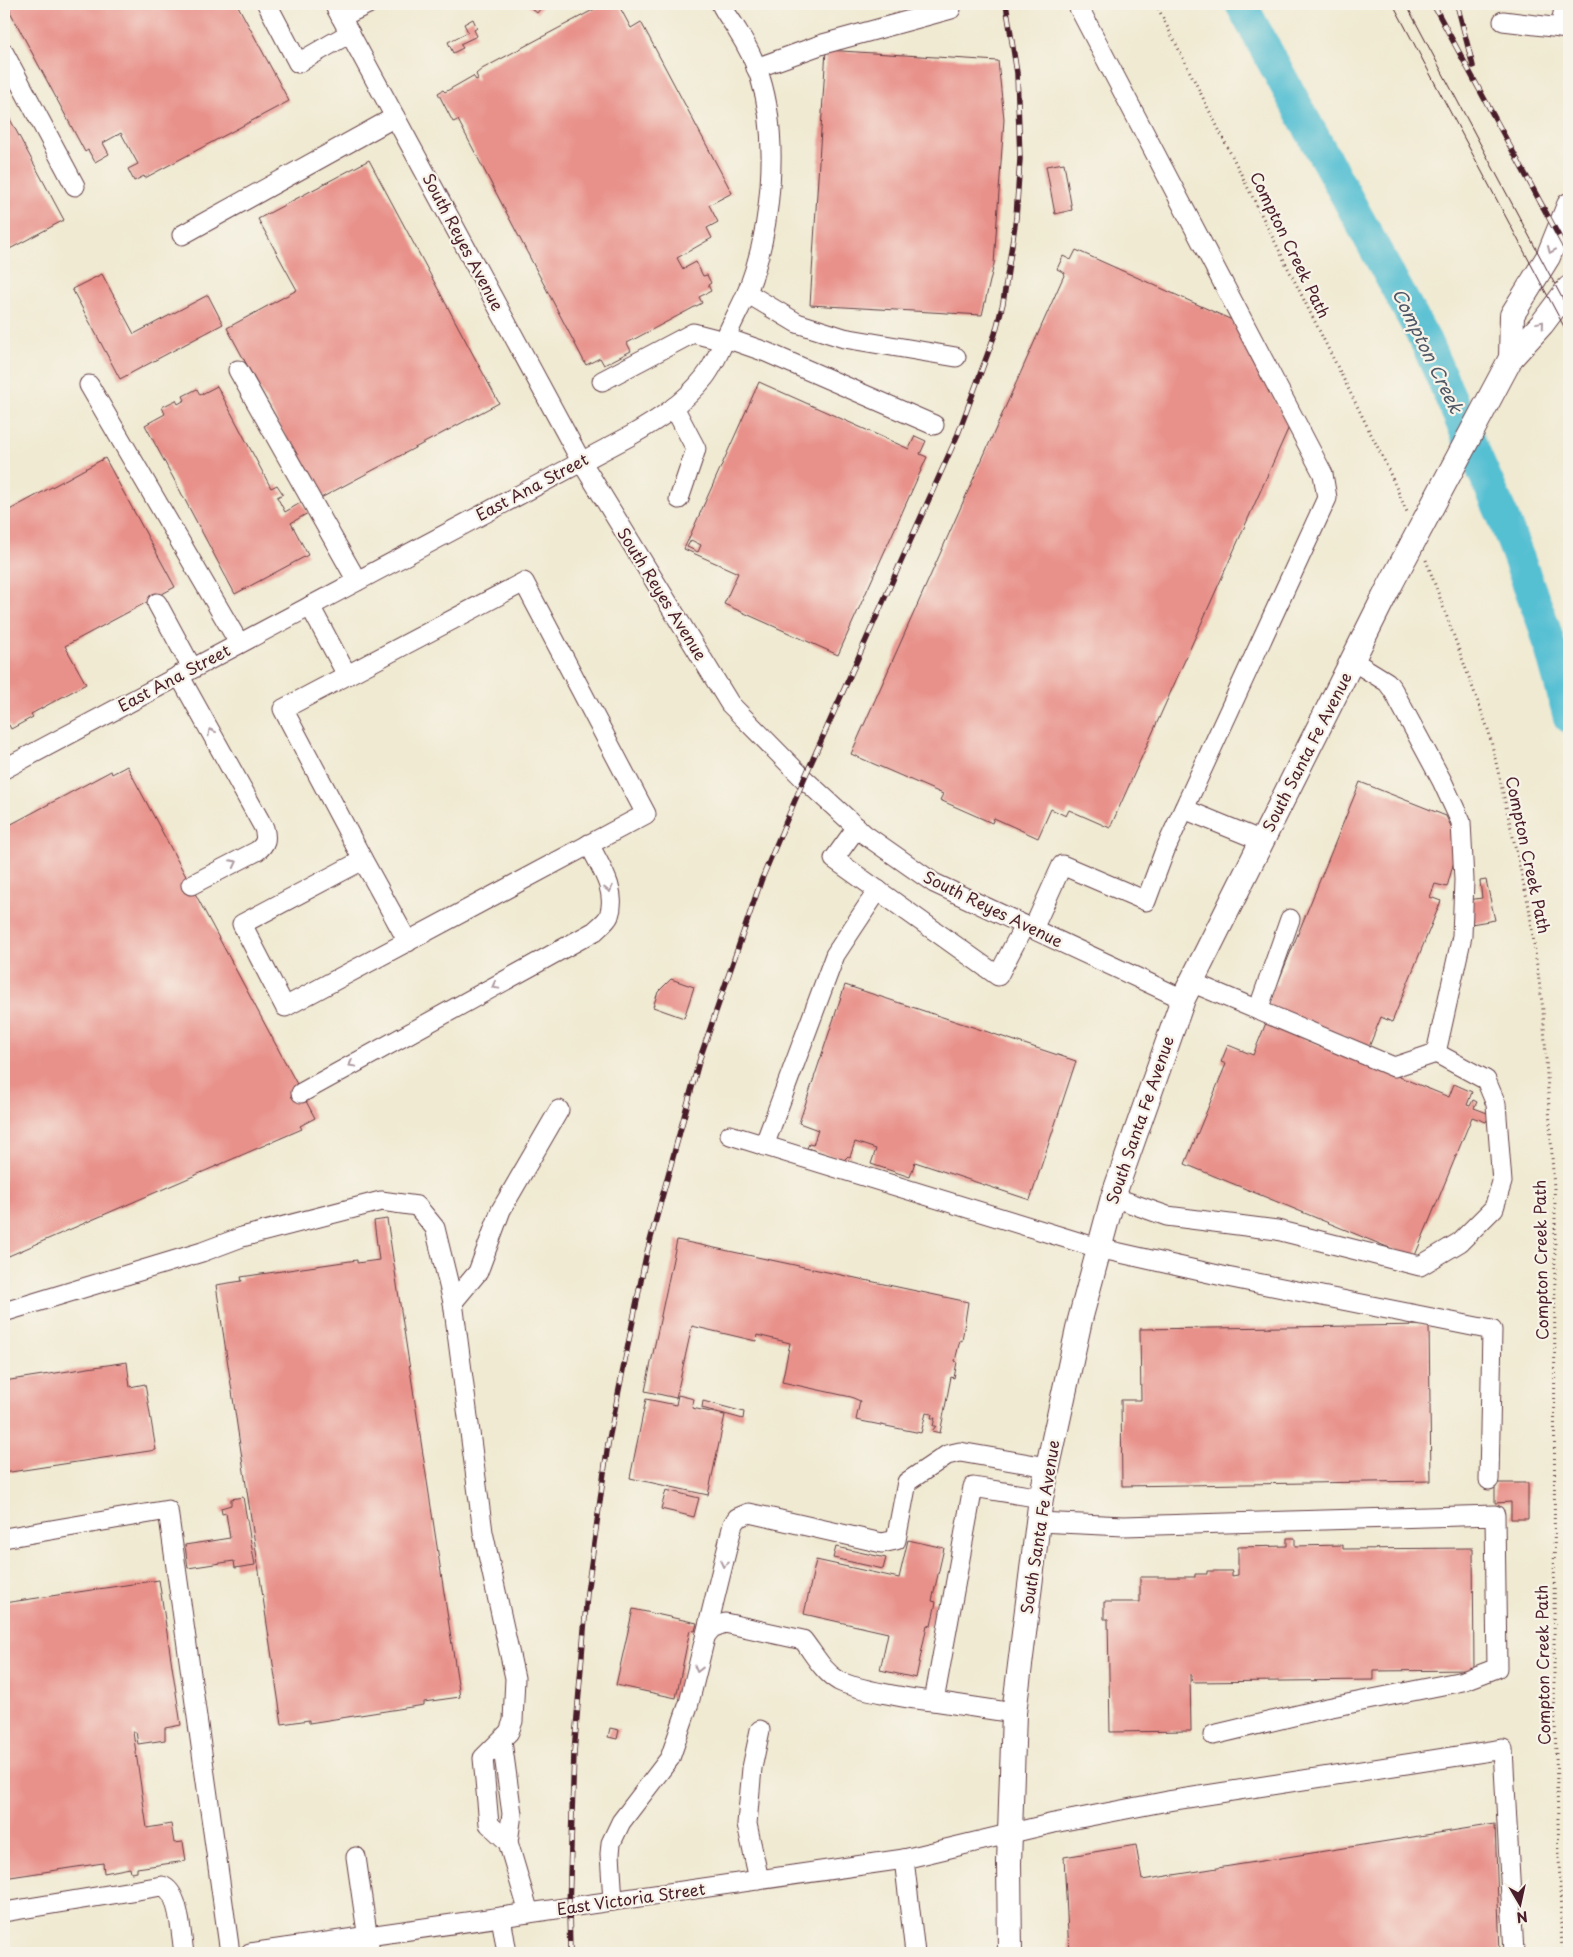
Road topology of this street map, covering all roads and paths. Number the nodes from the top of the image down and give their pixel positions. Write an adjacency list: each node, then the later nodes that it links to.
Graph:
1 (267, 4): 8 (street)
2 (368, 4): 8 (street)
3 (1078, 4): 39 (street)
4 (1156, 4): 29 (path, Compton Creek Path)
5 (1565, 4): 10 (street)
6 (724, 5): 12 (street, East Ana Street)
7 (951, 8): 12 (street)
8 (342, 18): 13 (street, South Reyes Avenue)
9 (1503, 21): 10 (street)
10 (1565, 29)
11 (4, 53): 14 (street)
12 (756, 68): 18 (street, East Ana Street)
13 (395, 117): 16 (street); 27 (street, South Reyes Avenue)
14 (75, 186)
15 (1569, 205): 21 (main road, South Santa Fe Avenue, one-way to 21)
16 (182, 235)
17 (1569, 288): 21 (main road, South Santa Fe Avenue, one-way to 17)
18 (747, 293): 19 (street, East Ana Street); 20 (street)
19 (725, 339): 23 (street); 25 (street, East Ana Street); 26 (street)
20 (956, 357)
21 (1511, 358): 35 (main road, South Santa Fe Avenue)
22 (238, 370): 30 (street)
23 (602, 380)
24 (89, 385): 34 (street)
25 (674, 407): 27 (street, East Ana Street); 28 (street)
26 (934, 425)
27 (581, 461): 30 (street, East Ana Street); 40 (street, South Reyes Avenue)
28 (679, 498)
29 (1401, 499)
30 (357, 581): 33 (street, East Ana Street)
31 (1434, 582): 87 (path, Compton Creek Path)
32 (157, 603): 36 (street)
33 (310, 606): 34 (street, East Ana Street); 37 (street)
34 (240, 643): 36 (street, East Ana Street)
35 (1353, 661): 41 (main road, South Santa Fe Avenue); 51 (street)
36 (186, 672): 38 (street, East Ana Street); 44 (street, one-way to 36)
37 (347, 675): 42 (street); 43 (street)
38 (4, 769)
39 (1184, 809): 41 (street); 47 (street)
40 (857, 827): 45 (street); 47 (street, South Reyes Avenue)
41 (1262, 841): 49 (main road, South Santa Fe Avenue)
42 (589, 844): 48 (street); 52 (street, one-way to 52)
43 (364, 860): 48 (street); 48 (street)
44 (190, 885)
45 (878, 890): 47 (street); 55 (street)
46 (1290, 919): 50 (street)
47 (1029, 928): 49 (street, South Reyes Avenue)
48 (408, 942)
49 (1187, 990): 50 (street, South Reyes Avenue); 56 (main road, South Santa Fe Avenue)
50 (1258, 1010): 51 (street, South Reyes Avenue)
51 (1436, 1053): 56 (street)
52 (301, 1093)
53 (559, 1110): 58 (street)
54 (730, 1135): 55 (street)
55 (764, 1146): 57 (street)
56 (1113, 1197): 57 (main road, South Santa Fe Avenue)
57 (1098, 1248): 60 (main road, South Santa Fe Avenue); 61 (street)
58 (452, 1302): 59 (street); 76 (street)
59 (4, 1312)
60 (1047, 1467): 62 (main road, South Santa Fe Avenue); 65 (street, one-way to 65)
61 (1489, 1480)
62 (1041, 1498): 63 (main road, South Santa Fe Avenue); 66 (street)
63 (1038, 1522): 67 (main road, South Santa Fe Avenue); 69 (street)
64 (4, 1538): 81 (street)
65 (706, 1635): 66 (street); 74 (street, one-way to 74)
66 (934, 1702): 67 (street)
67 (1014, 1713): 70 (main road, South Santa Fe Avenue)
68 (760, 1730): 73 (street)
69 (1214, 1735)
70 (1010, 1834): 72 (street, East Victoria Street); 85 (main road, South Santa Fe Avenue); 86 (street, East Victoria Street)
71 (356, 1857): 78 (street)
72 (904, 1859): 73 (street, East Victoria Street); 84 (street)
73 (759, 1880): 74 (street, East Victoria Street)
74 (613, 1901): 76 (street, East Victoria Street)
75 (4, 1912): 80 (street)
76 (529, 1913): 77 (street, East Victoria Street)
77 (501, 1917): 78 (street, East Victoria Street); 83 (street)
78 (369, 1945): 79 (street, East Victoria Street)
79 (325, 1948): 82 (street, East Victoria Street)
80 (184, 1953)
81 (230, 1953)
82 (250, 1953)
83 (507, 1953)
84 (915, 1953)
85 (1010, 1953)
86 (1514, 1953)
87 (1562, 1953)

